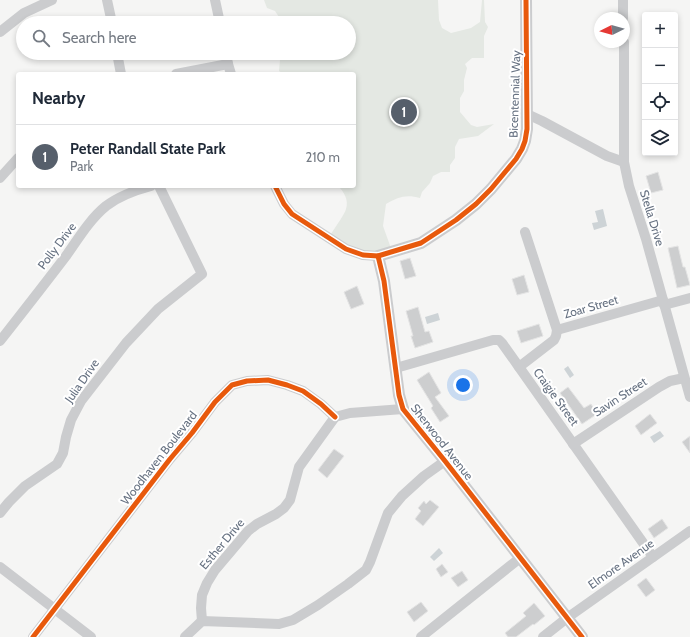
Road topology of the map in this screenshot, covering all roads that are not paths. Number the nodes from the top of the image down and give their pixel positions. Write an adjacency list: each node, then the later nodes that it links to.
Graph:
1 (52, 0): 7 (street)
2 (108, 0): 8 (street)
3 (216, 0): 9 (street)
4 (526, 0): 19 (street, Bicentennial Way)
5 (623, 0): 6 (street)
6 (624, 12)
7 (20, 16)
8 (111, 16)
9 (219, 16)
10 (16, 19): 11 (street)
11 (0, 32)
12 (624, 48): 21 (street, Stella Drive)
13 (118, 60): 16 (street)
14 (227, 60): 15 (street)
15 (228, 64): 17 (street); 18 (street)
16 (121, 72)
17 (186, 72)
18 (230, 72)
19 (527, 114): 21 (street); 27 (street, Bicentennial Way)
20 (16, 160): 22 (street)
21 (624, 162): 29 (street, Stella Drive)
22 (0, 178)
23 (144, 188): 31 (street, Polly Drive)
24 (160, 188): 40 (street, Julia Drive)
25 (276, 188): 27 (street)
26 (525, 232): 30 (street)
27 (378, 256): 33 (street, Sherwood Avenue)
28 (690, 298): 29 (street, Zoar Street)
29 (663, 302): 30 (street, Zoar Street); 34 (street, Stella Drive)
30 (557, 330): 32 (street, Zoar Street)
31 (0, 341)
32 (518, 367): 33 (street, Craigie Street); 38 (street, Craigie Street)
33 (396, 368): 36 (street, Sherwood Avenue)
34 (684, 378): 35 (street, Stella Drive); 38 (street, Savin Street)
35 (690, 397)
36 (403, 410): 37 (street); 39 (street, Sherwood Avenue)
37 (335, 417): 45 (street, Woodhaven Boulevard); 47 (street, Esther Drive)
38 (573, 444): 42 (street, Craigie Street)
39 (445, 461): 43 (street, Sherwood Avenue); 47 (street)
40 (0, 513)
41 (690, 531): 42 (street, Elmore Avenue)
42 (653, 557): 46 (street, Elmore Avenue)
43 (520, 558): 46 (street, Sherwood Avenue); 51 (street)
44 (0, 567): 45 (street)
45 (55, 609): 48 (street, Woodhaven Boulevard); 49 (street)
46 (567, 618): 52 (street, Elmore Avenue); 53 (street, Sherwood Avenue)
47 (202, 622): 50 (street)
48 (33, 637)
49 (91, 637)
50 (185, 637)
51 (421, 637)
52 (543, 637)
53 (582, 637)

